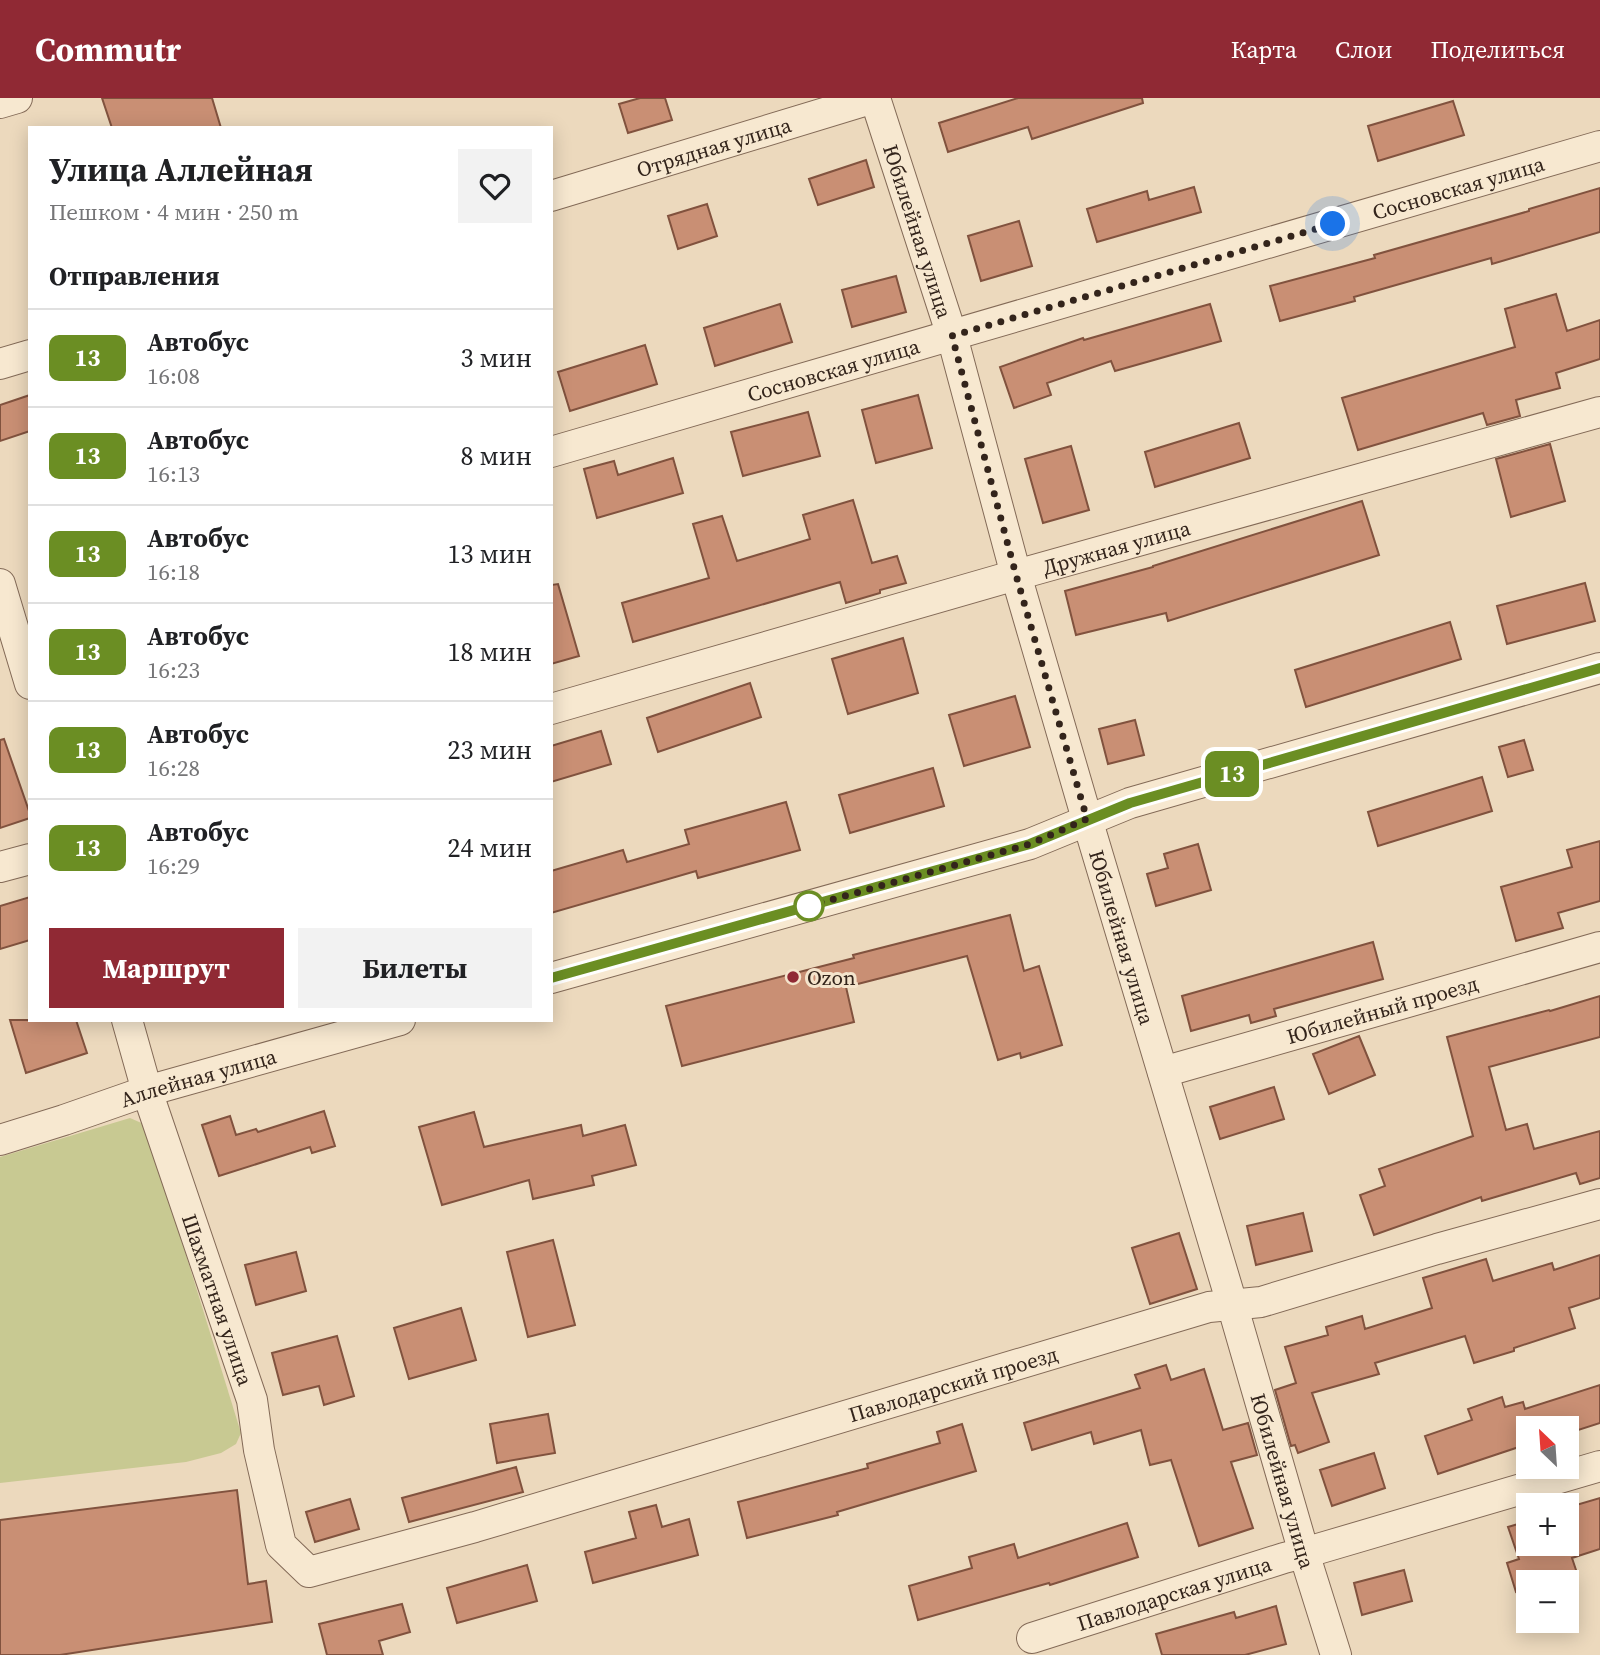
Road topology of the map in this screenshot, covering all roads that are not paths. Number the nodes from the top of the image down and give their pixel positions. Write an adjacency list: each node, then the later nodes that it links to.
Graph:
1 (17, 98): 3 (street)
2 (875, 98): 5 (street, Отрядная улица); 6 (street, Юбилейная улица)
3 (0, 103)
4 (1600, 146): 6 (street, Сосновская улица)
5 (553, 195)
6 (952, 336): 10 (street, Сосновская улица); 11 (street, Юбилейная улица)
7 (28, 356): 8 (street)
8 (0, 364)
9 (1600, 412): 11 (street, Дружная улица)
10 (553, 451)
11 (1016, 575): 15 (street, Дружная улица); 16 (street, Юбилейная улица)
12 (9, 602): 14 (street)
13 (1600, 668): 16 (street)
14 (28, 676)
15 (553, 708)
16 (1087, 819): 20 (street); 23 (street, Юбилейная улица)
17 (28, 860): 18 (street)
18 (0, 867)
19 (1600, 947): 23 (street, Юбилейный проезд)
20 (553, 977)
21 (128, 1022): 24 (street, Шахматная улица)
22 (393, 1022): 24 (street, Аллейная улица)
23 (1164, 1072): 27 (street, Юбилейная улица)
24 (147, 1091): 25 (street, Аллейная улица); 30 (street, Шахматная улица)
25 (0, 1140)
26 (1600, 1204): 27 (street, Павлодарский проезд)
27 (1232, 1304): 29 (street, Юбилейная улица); 30 (street, Павлодарский проезд)
28 (1600, 1466): 29 (street, Павлодарская улица)
29 (1304, 1553): 31 (street, Павлодарская улица); 32 (street, Юбилейная улица)
30 (309, 1572)
31 (1032, 1638)
32 (1336, 1655)

